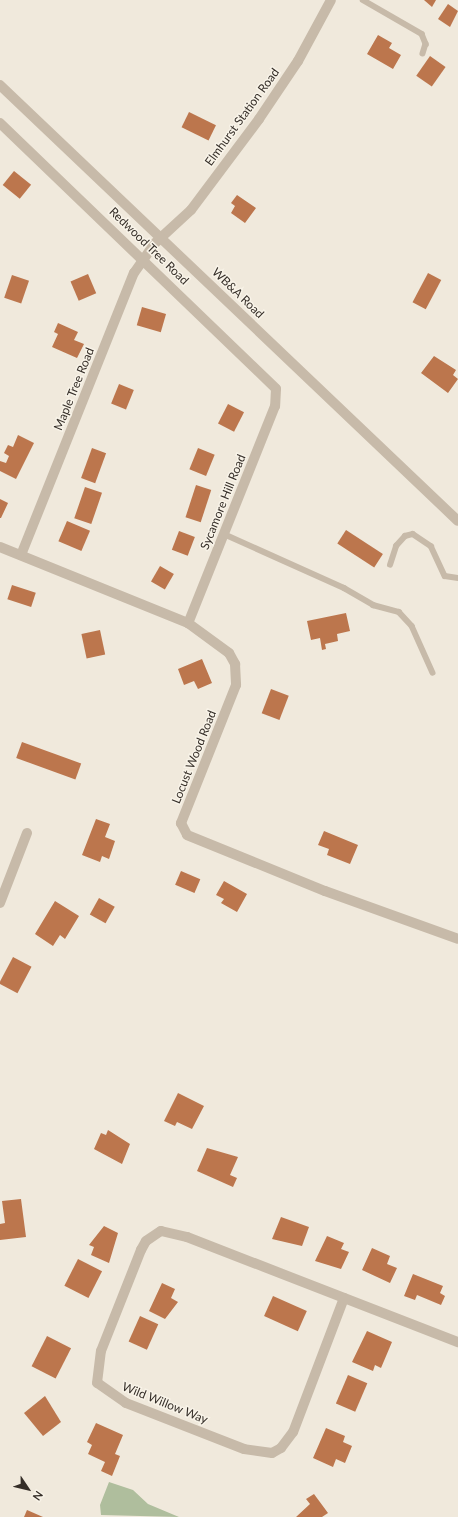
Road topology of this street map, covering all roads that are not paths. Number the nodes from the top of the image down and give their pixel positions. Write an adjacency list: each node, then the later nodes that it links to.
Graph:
1 (331, 0): 6 (street, Elmhurst Station Road)
2 (363, 0): 3 (lane)
3 (423, 54)
4 (0, 84): 6 (street, WB&A Road)
5 (0, 124): 7 (street, Redwood Tree Road)
6 (161, 239): 7 (street, Maple Tree Road); 9 (street, WB&A Road)
7 (143, 258): 8 (street, Redwood Tree Road); 12 (street, Maple Tree Road)
8 (276, 390): 10 (street, Sycamore Hill Road)
9 (458, 521)
10 (224, 534): 15 (street, Sycamore Hill Road); 16 (lane)
11 (0, 547): 12 (street, Locust Wood Road)
12 (21, 555): 15 (street, Locust Wood Road)
13 (390, 565): 14 (lane)
14 (458, 578)
15 (188, 622): 19 (street, Locust Wood Road)
16 (433, 673)
17 (28, 833): 18 (street)
18 (0, 903)
19 (458, 939)
20 (344, 1298): 20 (street, Wild Willow Way); 21 (street, Wild Willow Way)
21 (458, 1342)

